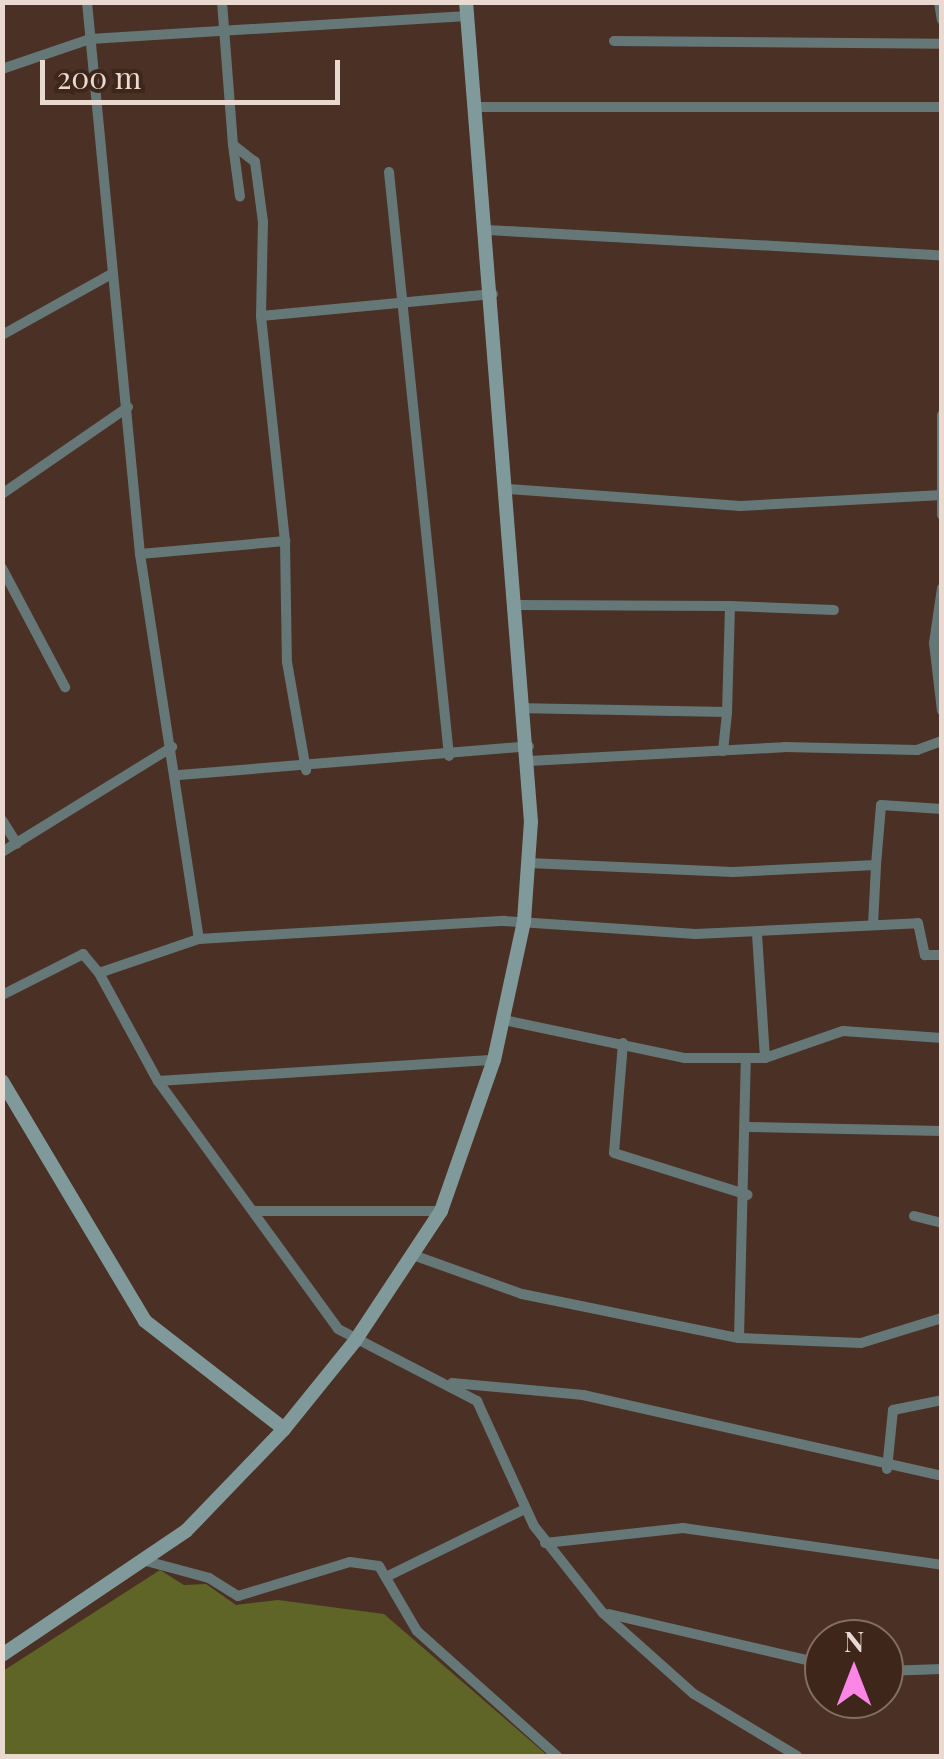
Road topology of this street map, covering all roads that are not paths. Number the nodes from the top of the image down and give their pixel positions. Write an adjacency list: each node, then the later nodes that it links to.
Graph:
1 (87, 2): 7 (street)
2 (222, 2): 6 (street)
3 (938, 3): 5 (street)
4 (467, 9): 6 (street); 11 (main road)
5 (942, 20)
6 (224, 28): 7 (street); 13 (street)
7 (90, 39): 10 (street); 18 (street)
8 (614, 41): 9 (street)
9 (942, 44)
10 (2, 69)
11 (476, 107): 12 (street); 16 (main road)
12 (942, 107)
13 (233, 145): 15 (street); 21 (street)
14 (390, 172): 20 (street)
15 (240, 197)
16 (488, 230): 17 (street); 19 (main road)
17 (942, 255)
18 (110, 276): 23 (street); 25 (street)
19 (493, 294): 20 (street); 27 (main road)
20 (398, 304): 21 (street); 47 (street)
21 (261, 316): 31 (street)
22 (2, 320): 23 (street)
23 (14, 328): 24 (street)
24 (2, 335)
25 (128, 407): 28 (street); 32 (street)
26 (942, 415): 29 (street)
27 (509, 489): 29 (street); 35 (main road)
28 (2, 494)
29 (940, 496): 30 (street)
30 (942, 515)
31 (285, 542): 32 (street); 48 (street)
32 (140, 554): 44 (street)
33 (2, 568): 39 (street)
34 (942, 588): 38 (street)
35 (518, 605): 36 (street); 40 (main road)
36 (730, 606): 37 (street); 41 (street)
37 (834, 610)
38 (938, 643): 42 (street)
39 (65, 688)
40 (527, 708): 41 (street); 46 (main road)
41 (727, 712): 45 (street)
42 (942, 712)
43 (942, 742): 45 (street)
44 (172, 747): 49 (street); 52 (street)
45 (723, 750): 46 (street)
46 (529, 754): 47 (street); 54 (main road)
47 (449, 756): 48 (street)
48 (306, 770): 49 (street)
49 (179, 775): 59 (street)
50 (942, 809): 55 (street)
51 (2, 820): 52 (street)
52 (18, 844): 53 (street)
53 (2, 852)
54 (528, 863): 55 (street); 56 (main road)
55 (876, 865): 57 (street)
56 (524, 921): 58 (street); 59 (street); 63 (main road)
57 (873, 925): 58 (street); 60 (street)
58 (757, 934): 66 (street)
59 (199, 939): 61 (street)
60 (942, 955)
61 (99, 973): 62 (street); 69 (street)
62 (2, 996)
63 (504, 1020): 65 (street); 68 (main road)
64 (942, 1038): 66 (street)
65 (624, 1043): 67 (street); 73 (street)
66 (764, 1058): 67 (street)
67 (746, 1059): 71 (street)
68 (494, 1060): 69 (street); 75 (main road)
69 (158, 1081): 74 (street)
70 (2, 1082): 84 (main road)
71 (748, 1127): 72 (street); 73 (street)
72 (942, 1132)
73 (748, 1194): 80 (street)
74 (254, 1211): 75 (street); 81 (street)
75 (441, 1211): 78 (main road)
76 (914, 1216): 77 (street)
77 (942, 1223)
78 (413, 1255): 80 (street); 81 (main road)
79 (942, 1318): 80 (street)
80 (740, 1338)
81 (355, 1341): 82 (street); 84 (main road)
82 (449, 1383): 85 (street); 87 (street)
83 (942, 1400): 85 (street)
84 (284, 1430): 89 (main road)
85 (887, 1469): 86 (street)
86 (942, 1476)
87 (525, 1509): 88 (street); 91 (street)
88 (545, 1544): 90 (street); 92 (street)
89 (146, 1561): 91 (street); 93 (main road)
90 (942, 1565)
91 (388, 1576): 97 (street)
92 (603, 1613): 94 (street); 98 (street)
93 (2, 1655)
94 (804, 1659)
95 (942, 1669): 96 (street)
96 (904, 1670)
97 (557, 1756)
98 (798, 1756)

